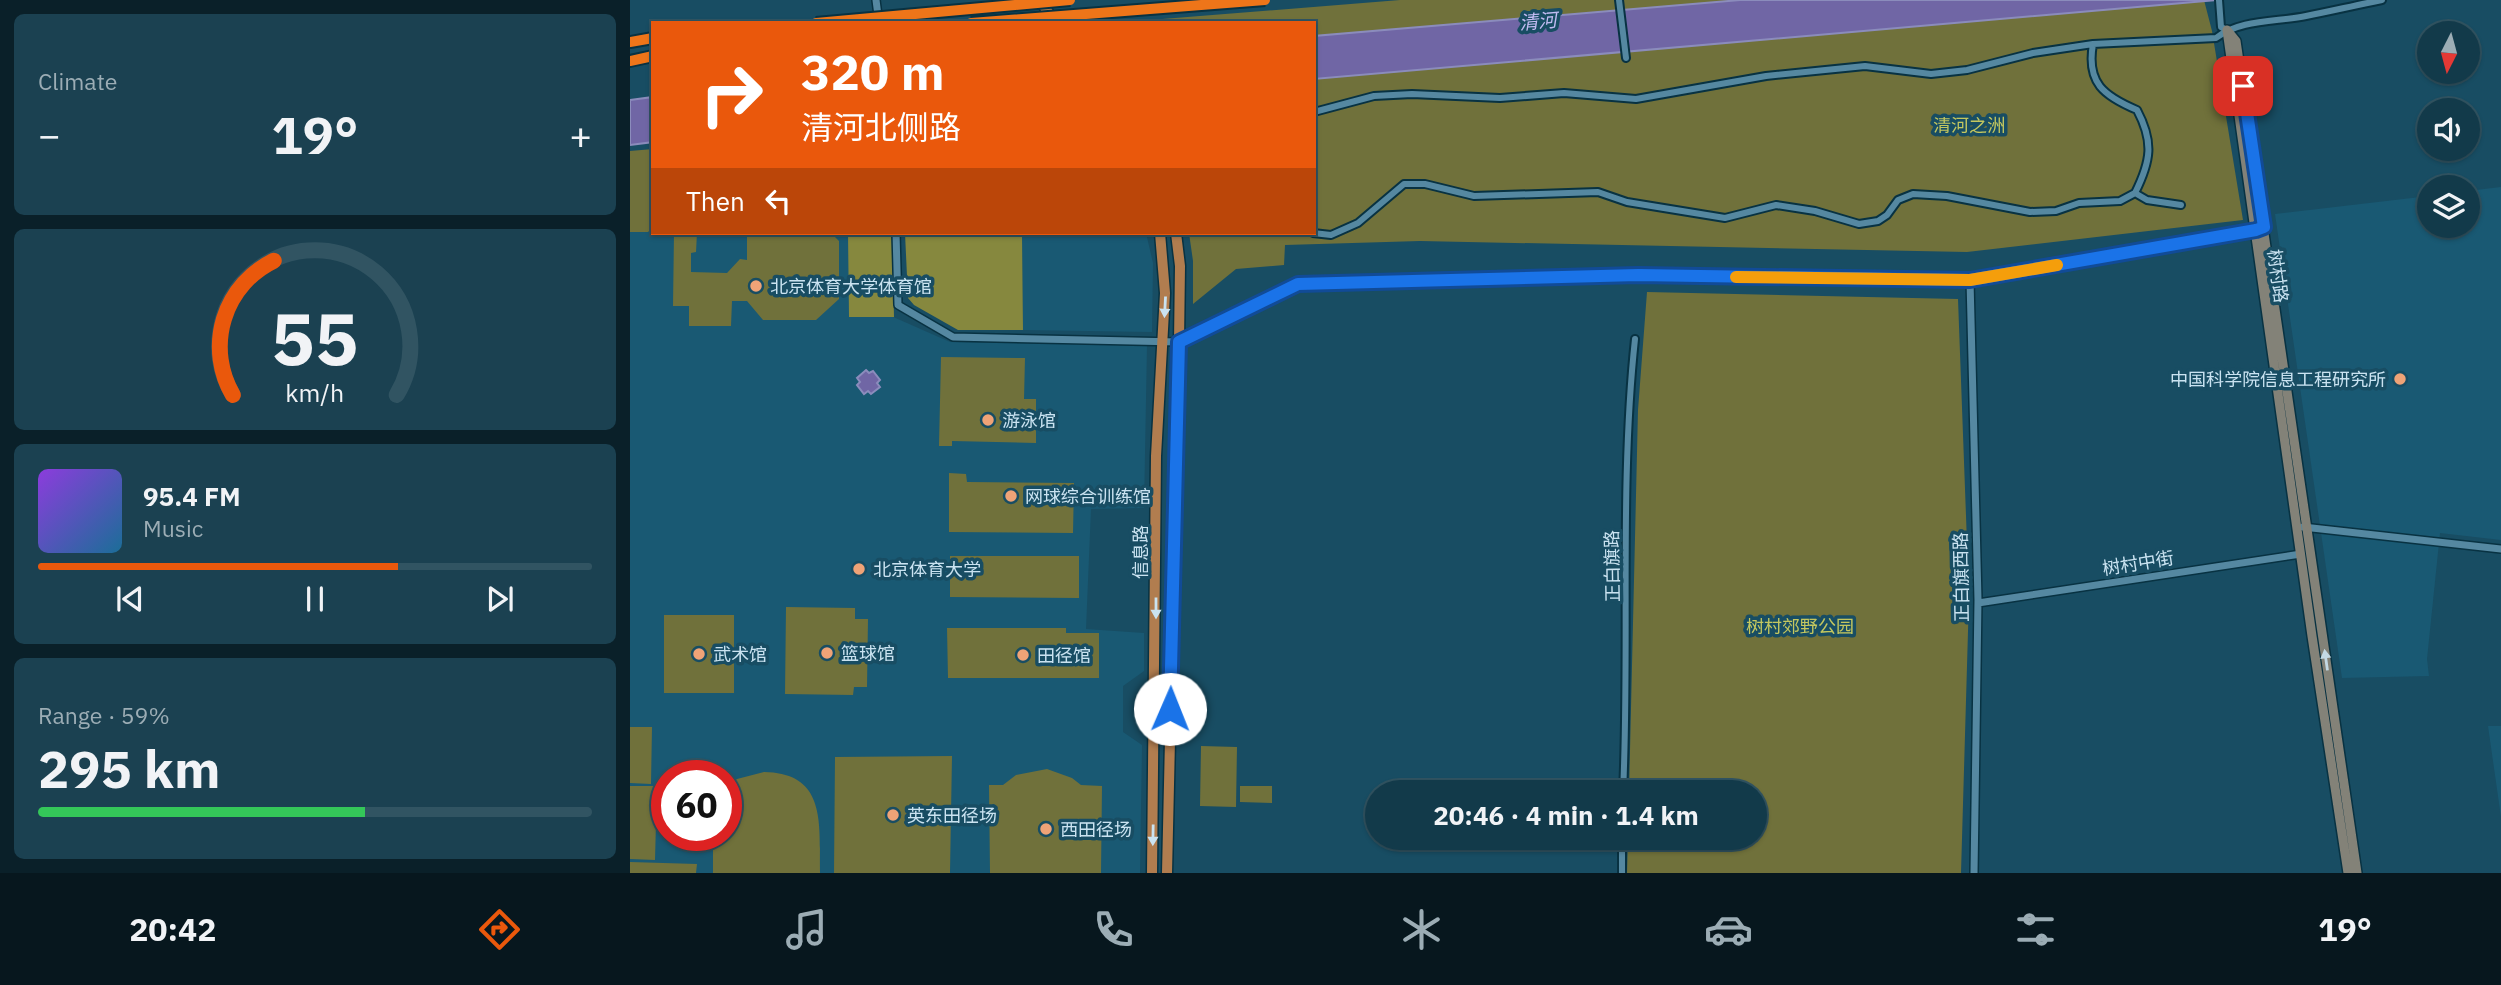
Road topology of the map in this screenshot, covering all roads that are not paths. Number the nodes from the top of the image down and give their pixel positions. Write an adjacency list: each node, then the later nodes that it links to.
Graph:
1 (876, 0): 10 (street)
2 (1010, 0): 12 (main road)
3 (1040, 0): 13 (main road)
4 (1070, 0): 9 (highway, bridge)
5 (1265, 0): 11 (highway, bridge)
6 (2219, 0): 14 (street)
7 (2382, 0): 14 (street)
8 (1619, 1): 19 (street)
9 (838, 21)
10 (878, 21)
11 (997, 21)
12 (1024, 21)
13 (1054, 21)
14 (2227, 30): 17 (street); 24 (main road, 树村路)
15 (651, 38): 16 (highway)
16 (630, 42)
17 (2092, 44): 21 (street); 22 (street)
18 (651, 55): 20 (highway)
19 (1626, 58)
20 (630, 59)
21 (1316, 112)
22 (2135, 193): 23 (street); 25 (street)
23 (2181, 205)
24 (2260, 229): 29 (street); 33 (main road, 树村路)
25 (1316, 233)
26 (896, 235): 31 (street)
27 (1160, 235): 31 (main road, 信息路, one-way to 31)
28 (1176, 235): 32 (main road, 信息路)
29 (1970, 280): 32 (street); 36 (street, 正白旗西路)
30 (1635, 339): 37 (street, 正白旗路)
31 (1163, 341): 32 (street); 39 (main road, 信息路, one-way to 39)
32 (1179, 342): 40 (main road, 信息路)
33 (2303, 527): 34 (street); 35 (main road, 树村路); 44 (main road, 树村路, one-way to 33)
34 (2501, 549)
35 (2301, 554): 36 (street, 树村中街); 43 (main road, 树村路)
36 (1978, 603): 42 (street, 正白旗西路)
37 (1624, 780)
38 (1622, 850): 41 (street)
39 (1152, 873)
40 (1167, 873)
41 (1622, 873)
42 (1974, 873)
43 (2348, 873)
44 (2357, 873)

